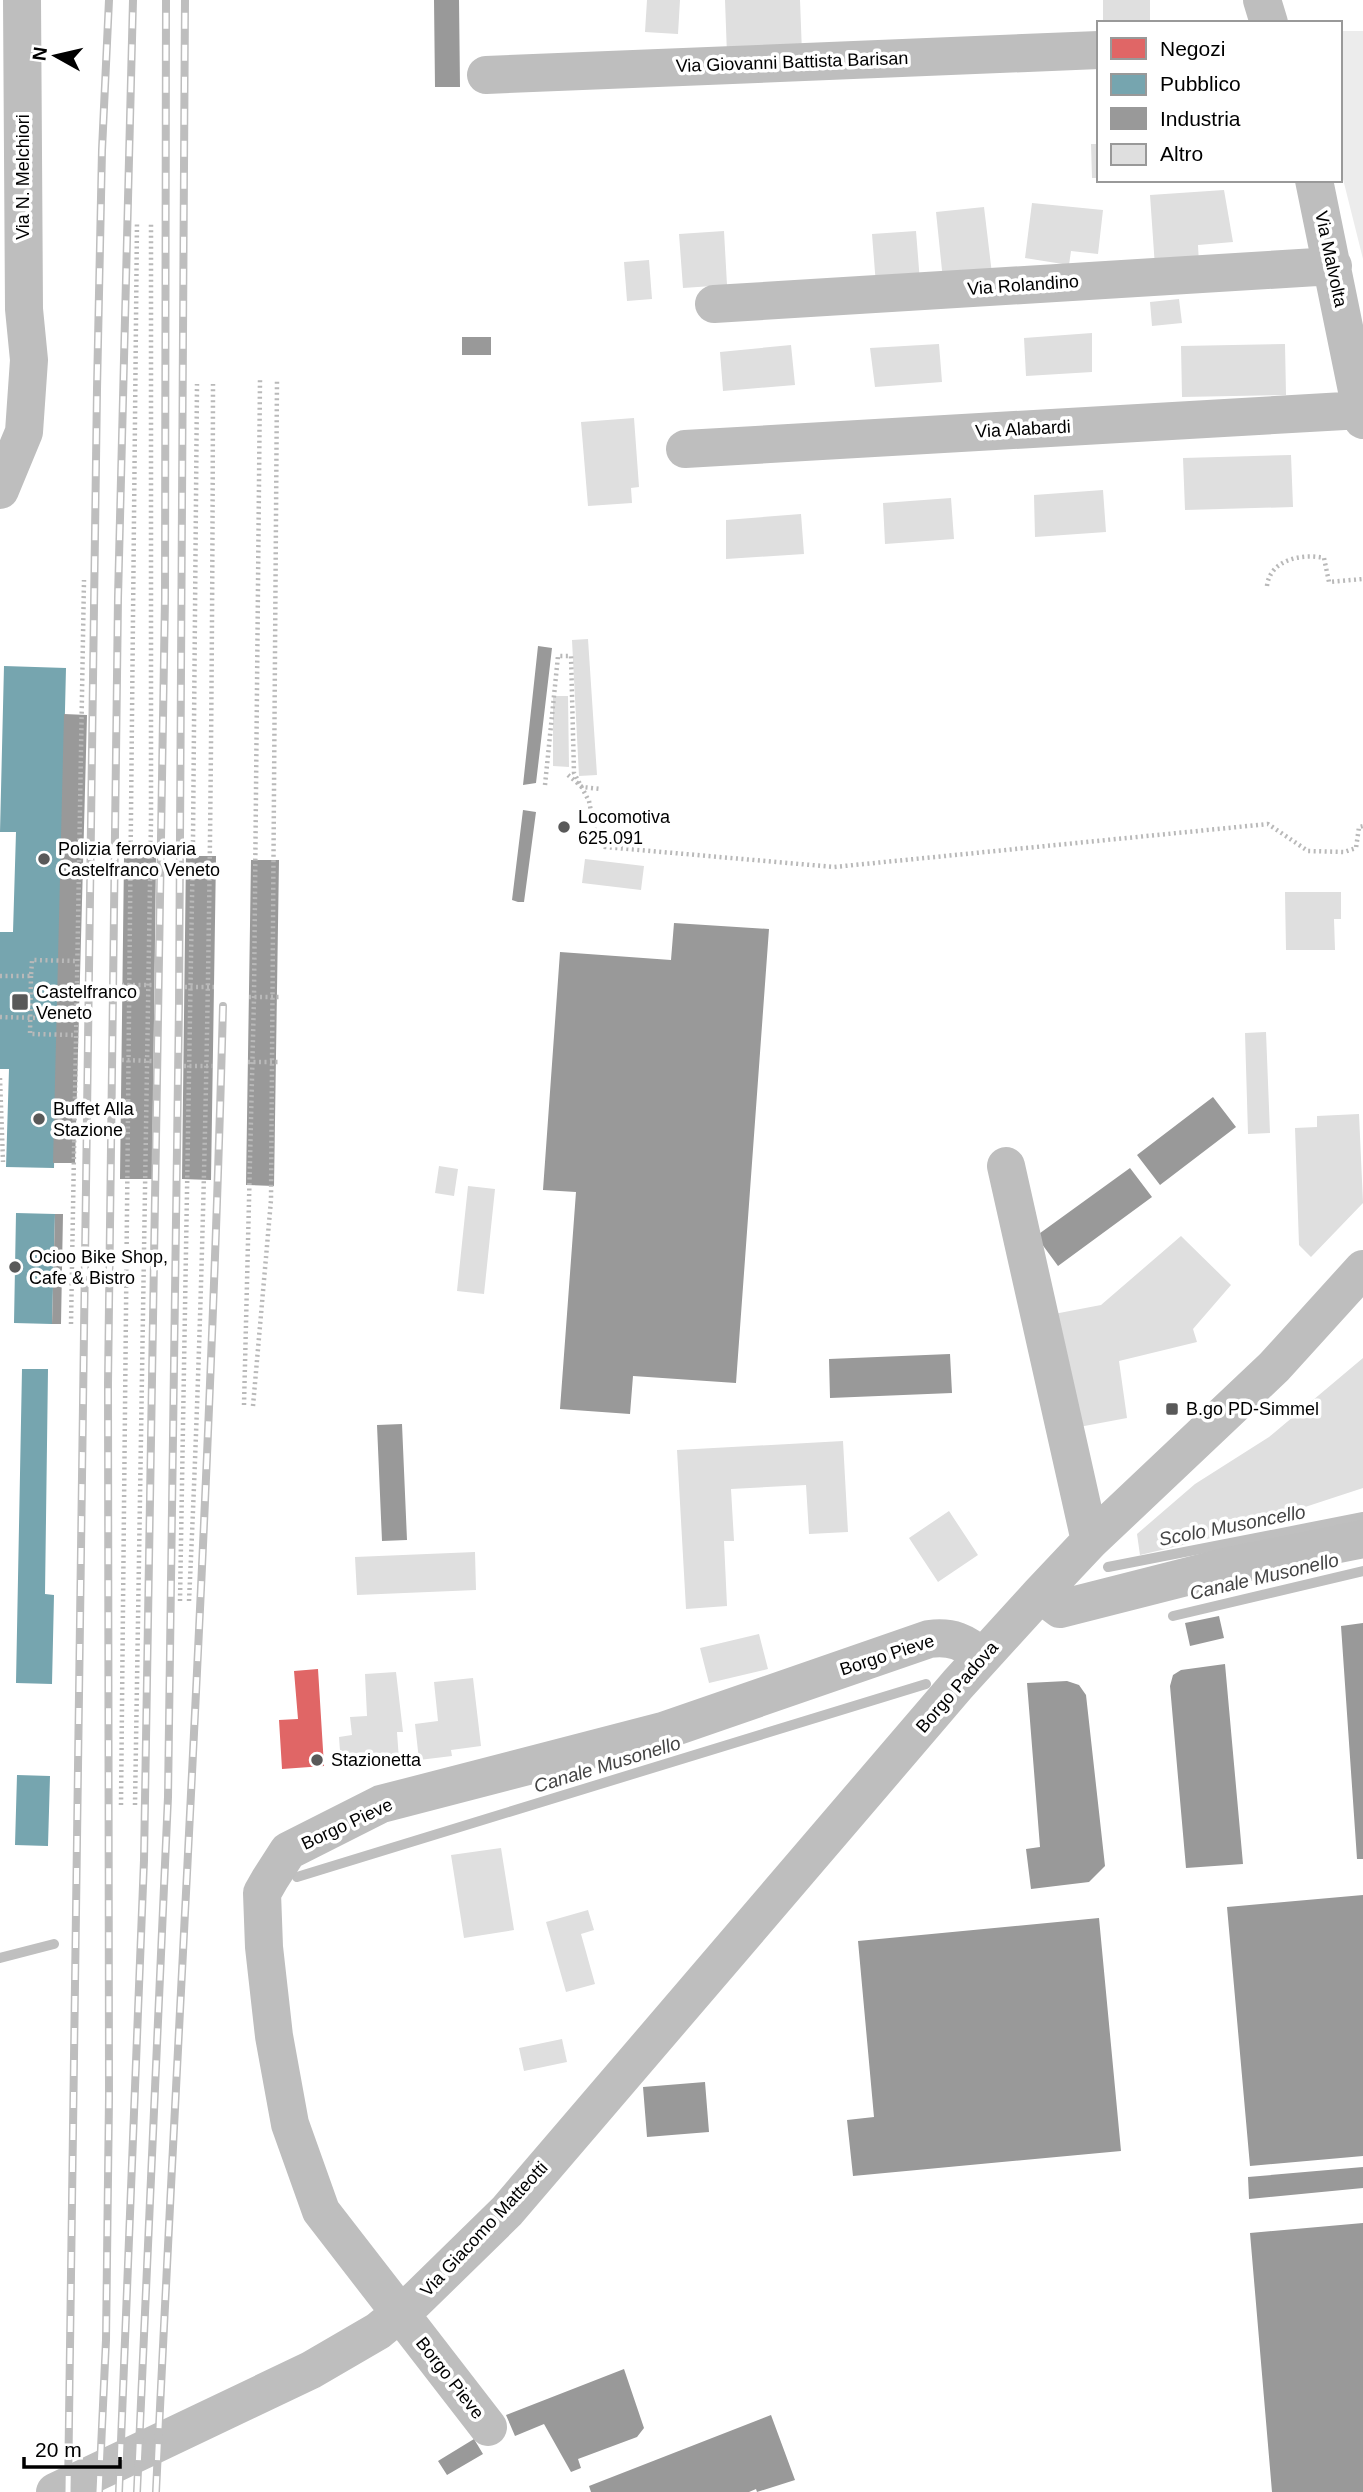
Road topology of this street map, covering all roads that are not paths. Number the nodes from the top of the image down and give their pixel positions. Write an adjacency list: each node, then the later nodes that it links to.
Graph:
1 (22, 0): 9 (street, Via N. Melchiori)
2 (1262, 0): 3 (street)
3 (1268, 21)
4 (1097, 50): 5 (street, Via Giovanni Battista Barisan)
5 (486, 75)
6 (1314, 182): 7 (street, Via Malvolta)
7 (1333, 265): 8 (street, Via Rolandino); 10 (street, Via Malvolta)
8 (714, 304)
9 (24, 312): 11 (street, Via N. Melchiori); 13 (street, Via N. Melchiori)
10 (1362, 415): 12 (street, Via Alabardi)
11 (0, 427)
12 (685, 449)
13 (0, 489)
14 (1006, 1166): 19 (street)
15 (1363, 1269): 17 (street, Borgo Padova)
16 (1363, 1289): 17 (street, Borgo Padova)
17 (1311, 1328): 19 (street, Borgo Padova)
18 (1363, 1539): 20 (street)
19 (1090, 1541): 20 (street, Borgo Padova)
20 (1040, 1594): 21 (street, Borgo Padova)
21 (982, 1657): 22 (street, Borgo Padova); 23 (street, Borgo Pieve)
22 (627, 2069): 24 (street, Via Giacomo Matteotti)
23 (488, 2427)
24 (55, 2492)

